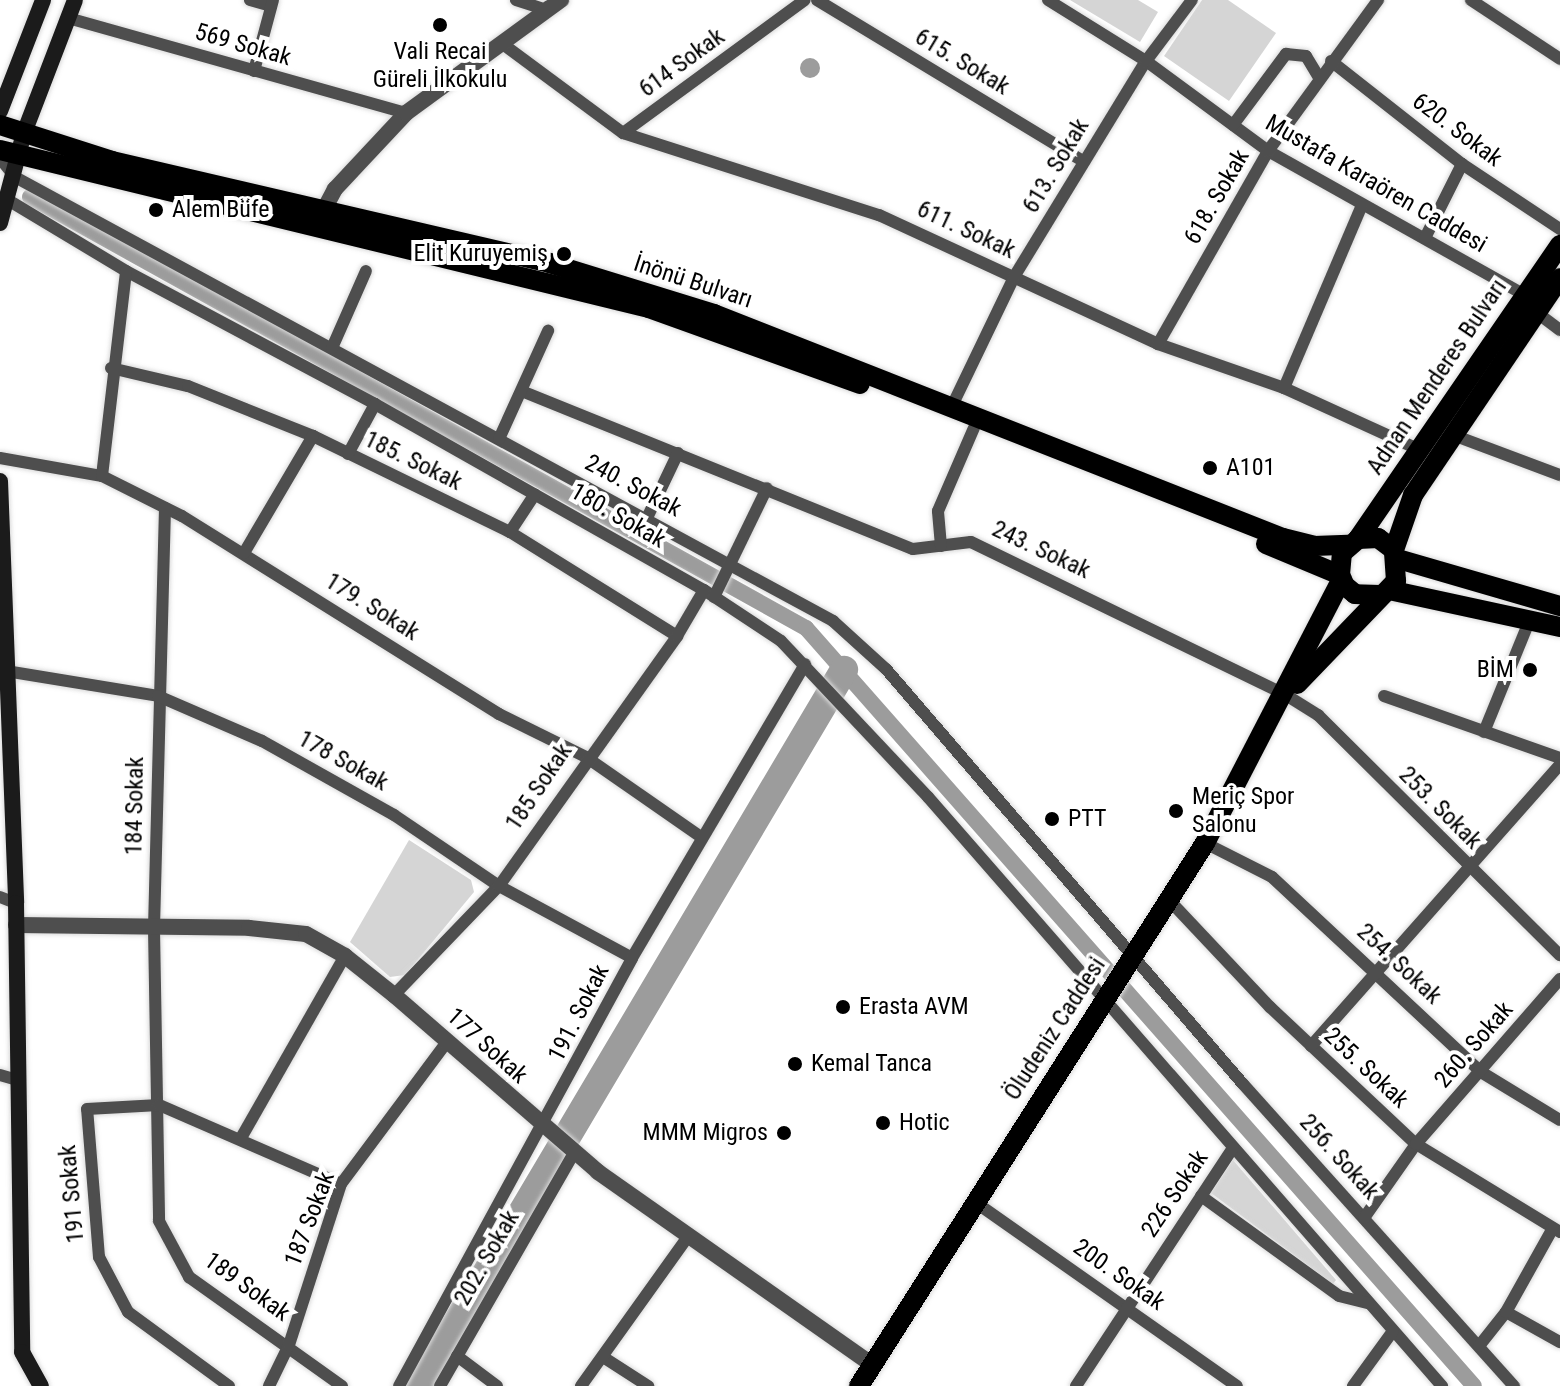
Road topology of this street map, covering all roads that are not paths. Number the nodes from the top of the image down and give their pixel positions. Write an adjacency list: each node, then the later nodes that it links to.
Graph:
1 (43, 0): 21 (main road)
2 (75, 0): 14 (main road)
3 (250, 0): 12 (street)
4 (516, 0): 13 (street)
5 (561, 0): 13 (street)
6 (805, 0): 26 (street, 614 Sokak)
7 (817, 0): 29 (street, 615. Sokak)
8 (1048, 0): 17 (street, Mustafa Karaören Caddesi)
9 (1192, 0): 17 (street, 613. Sokak)
10 (1378, 0): 18 (street, 618. Sokak)
11 (1471, 0): 16 (street)
12 (272, 3): 19 (street)
13 (548, 5): 15 (street)
14 (68, 18): 19 (street, 569 Sokak); 25 (main road)
15 (504, 45): 22 (street); 26 (street, 611. Sokak)
16 (1560, 59)
17 (1146, 61): 24 (street, Mustafa Karaören Caddesi); 29 (street, 613. Sokak)
18 (1331, 61): 20 (street, 618. Sokak); 30 (street, 620. Sokak)
19 (254, 71): 22 (street, 569 Sokak)
20 (1320, 79): 24 (street); 27 (street, 618. Sokak)
21 (0, 111)
22 (406, 113): 33 (street)
23 (0, 125): 25 (main road, İnönü Bulvarı)
24 (1233, 125): 27 (street, Mustafa Karaören Caddesi)
25 (24, 133): 28 (main road); 33 (main road, İnönü Bulvarı)
26 (623, 133): 40 (street, 611. Sokak)
27 (1268, 151): 32 (street, Mustafa Karaören Caddesi); 45 (street, 618. Sokak)
28 (8, 160): 31 (main road); 33 (main road, İnönü Bulvarı); 46 (street, 240. Sokak)
29 (1084, 162): 40 (street, 613. Sokak)
30 (1462, 164): 35 (street, 620. Sokak); 36 (street)
31 (8, 200): 34 (main road); 38 (street, 180. Sokak)
32 (1362, 205): 36 (street, Mustafa Karaören Caddesi); 49 (street)
33 (319, 220): 48 (main road, İnönü Bulvarı)
34 (0, 223)
35 (1560, 229)
36 (1425, 238): 42 (street, Mustafa Karaören Caddesi)
37 (1560, 245): 42 (main road, Adnan Menderes Bulvarı)
38 (126, 271): 47 (street); 51 (street, 180. Sokak)
39 (366, 271): 46 (street)
40 (1014, 277): 45 (street, 611. Sokak); 52 (street, 613. Sokak)
41 (1560, 278): 42 (main road, Adnan Menderes Bulvarı)
42 (1530, 303): 43 (street, Mustafa Karaören Caddesi); 54 (main road, Adnan Menderes Bulvarı); 57 (main road, Adnan Menderes Bulvarı)
43 (1560, 330)
44 (548, 331): 50 (street)
45 (1158, 344): 49 (street, 611. Sokak)
46 (332, 348): 56 (street, 240. Sokak)
47 (111, 368): 55 (street, 185. Sokak); 62 (street)
48 (886, 386): 52 (main road, İnönü Bulvarı); 53 (main road, İnönü Bulvarı)
49 (1284, 388): 57 (street, 611. Sokak)
50 (524, 392): 56 (street); 58 (street, 243. Sokak)
51 (375, 404): 59 (street); 65 (street, 180. Sokak)
52 (952, 406): 70 (main road, İnönü Bulvarı)
53 (974, 428): 71 (street); 75 (main road, İnönü Bulvarı)
54 (1453, 435): 61 (street); 73 (main road, Adnan Menderes Bulvarı)
55 (313, 436): 59 (street, 185. Sokak); 72 (street)
56 (499, 439): 67 (street, 240. Sokak)
57 (1418, 449): 70 (main road, Adnan Menderes Bulvarı)
58 (678, 453): 64 (street, 243. Sokak); 67 (street)
59 (348, 454): 69 (street, 185. Sokak)
60 (0, 458): 62 (street, 179. Sokak)
61 (1560, 475)
62 (102, 476): 66 (street, 179. Sokak)
63 (0, 481): 68 (main road)
64 (767, 488): 71 (street, 243. Sokak); 74 (street, 185 Sokak)
65 (535, 494): 69 (street); 76 (street, 180. Sokak)
66 (165, 508): 72 (street, 179. Sokak); 85 (street, 184 Sokak)
67 (647, 518): 74 (street, 240. Sokak)
68 (2, 524): 82 (main road)
69 (510, 532): 81 (street, 185. Sokak)
70 (1353, 542): 73 (main road); 75 (main road, Adnan Menderes Bulvarı)
71 (941, 546): 84 (street, 243. Sokak)
72 (244, 553): 88 (street, 179. Sokak)
73 (1396, 555): 77 (main road, Adnan Menderes Bulvarı); 78 (main road)
74 (728, 570): 76 (street, 185 Sokak); 103 (street, 240. Sokak)
75 (1341, 577): 77 (main road); 84 (main road, Adnan Menderes Bulvarı)
76 (711, 593): 81 (street, 185 Sokak); 83 (street, 180. Sokak)
77 (1384, 593): 79 (main road); 84 (main road, Adnan Menderes Bulvarı)
78 (1560, 606)
79 (1530, 619): 80 (main road); 87 (street)
80 (1560, 627)
81 (677, 636): 88 (street, 185 Sokak)
82 (4, 662): 85 (street, 178 Sokak); 91 (main road)
83 (810, 668): 92 (street, 191. Sokak); 107 (street, 180. Sokak)
84 (1286, 695): 93 (main road, Öludeniz Caddesi); 94 (street, 253. Sokak)
85 (158, 696): 95 (street, 178 Sokak); 99 (street, 184 Sokak)
86 (1384, 696): 87 (street)
87 (1484, 732): 89 (street)
88 (586, 757): 92 (street, 179. Sokak); 95 (street, 185 Sokak)
89 (1560, 758)
90 (1560, 765): 94 (street)
91 (5, 772): 96 (main road)
92 (701, 837): 102 (street, 191. Sokak)
93 (1205, 843): 97 (main road, Öludeniz Caddesi); 104 (street, 254. Sokak)
94 (1470, 870): 100 (street, 253. Sokak); 104 (street)
95 (499, 886): 102 (street, 178 Sokak); 106 (street, 185 Sokak)
96 (8, 900): 98 (main road)
97 (1170, 901): 103 (main road, Öludeniz Caddesi); 109 (street, 255. Sokak)
98 (16, 925): 99 (street, 177 Sokak); 112 (main road)
99 (154, 929): 101 (street, 177 Sokak); 113 (street, 184 Sokak)
100 (1560, 955)
101 (345, 956): 106 (street, 177 Sokak); 116 (street)
102 (632, 958): 115 (street, 191. Sokak)
103 (1129, 963): 107 (main road, Öludeniz Caddesi); 123 (street, 256. Sokak)
104 (1379, 974): 109 (street); 110 (street, 254. Sokak)
105 (1560, 979): 110 (street, 260. Sokak)
106 (394, 995): 108 (street, 177 Sokak)
107 (1106, 995): 118 (street); 122 (main road, Öludeniz Caddesi)
108 (447, 1042): 115 (street, 177 Sokak); 120 (street, 187 Sokak)
109 (1311, 1046): 117 (street, 255. Sokak)
110 (1481, 1072): 114 (street, 254. Sokak); 117 (street, 260. Sokak)
111 (0, 1075): 112 (street)
112 (17, 1080): 136 (main road)
113 (159, 1105): 116 (street); 131 (street, 189 Sokak); 137 (street, 191 Sokak)
114 (1560, 1120)
115 (549, 1134): 119 (street, 177 Sokak); 140 (street, 191. Sokak)
116 (241, 1138): 120 (street)
117 (1416, 1144): 123 (street, 260. Sokak); 124 (street, 255. Sokak)
118 (1233, 1148): 121 (street, 226 Sokak); 126 (street)
119 (574, 1153): 125 (street, 177 Sokak); 133 (street, 202. Sokak)
120 (341, 1184): 131 (street, 187 Sokak)
121 (1201, 1196): 126 (street); 127 (street, 226 Sokak)
122 (975, 1202): 127 (street, 200. Sokak); 135 (main road, Öludeniz Caddesi)
123 (1364, 1218): 132 (street, 256. Sokak)
124 (1557, 1230): 128 (street)
125 (687, 1238): 134 (street); 135 (street, 177 Sokak)
126 (1368, 1303): 129 (street)
127 (1126, 1306): 146 (street, 226 Sokak); 147 (street, 200. Sokak)
128 (1506, 1312): 130 (street); 132 (street)
129 (1393, 1331): 148 (street); 149 (street)
130 (1560, 1342)
131 (289, 1345): 138 (street, 187 Sokak); 139 (street, 189 Sokak)
132 (1479, 1346): 150 (street, 256. Sokak)
133 (457, 1356): 141 (street, 202. Sokak); 142 (street)
134 (603, 1357): 143 (street); 144 (street)
135 (871, 1364): 145 (main road, Öludeniz Caddesi)
136 (41, 1386)
137 (229, 1386)
138 (269, 1386)
139 (342, 1386)
140 (399, 1386)
141 (440, 1386)
142 (497, 1386)
143 (581, 1386)
144 (648, 1386)
145 (859, 1386)
146 (1076, 1386)
147 (1237, 1386)
148 (1353, 1386)
149 (1442, 1386)
150 (1514, 1386)

